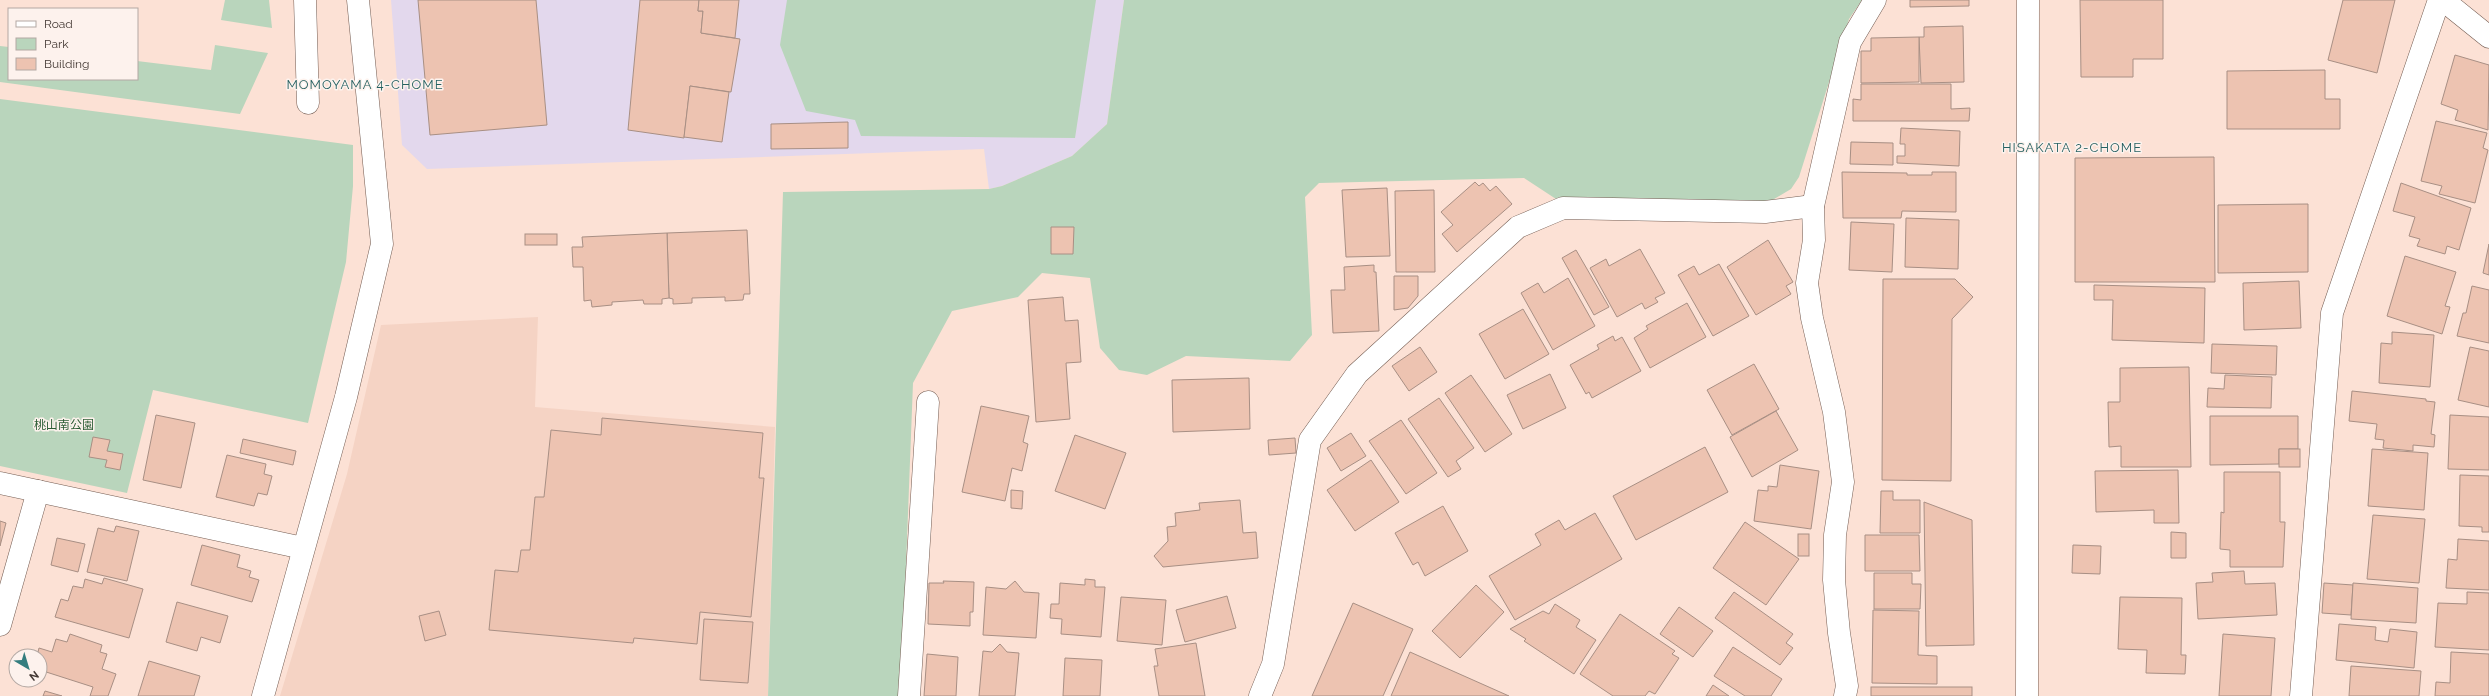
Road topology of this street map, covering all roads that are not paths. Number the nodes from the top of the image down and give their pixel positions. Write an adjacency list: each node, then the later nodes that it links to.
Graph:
1 (305, 0): 8 (street)
2 (358, 0): 13 (street)
3 (1876, 0): 9 (street)
4 (2028, 0): 19 (street)
5 (2440, 0): 20 (street)
6 (2443, 0): 7 (street)
7 (2489, 37)
8 (308, 103)
9 (1813, 206): 17 (street); 18 (street)
10 (928, 402): 16 (street)
11 (0, 482): 12 (street)
12 (38, 491): 13 (street); 14 (street)
13 (303, 548): 15 (street)
14 (0, 625)
15 (262, 696)
16 (909, 696)
17 (1260, 696)
18 (1845, 696)
19 (2027, 696)
20 (2301, 696)

